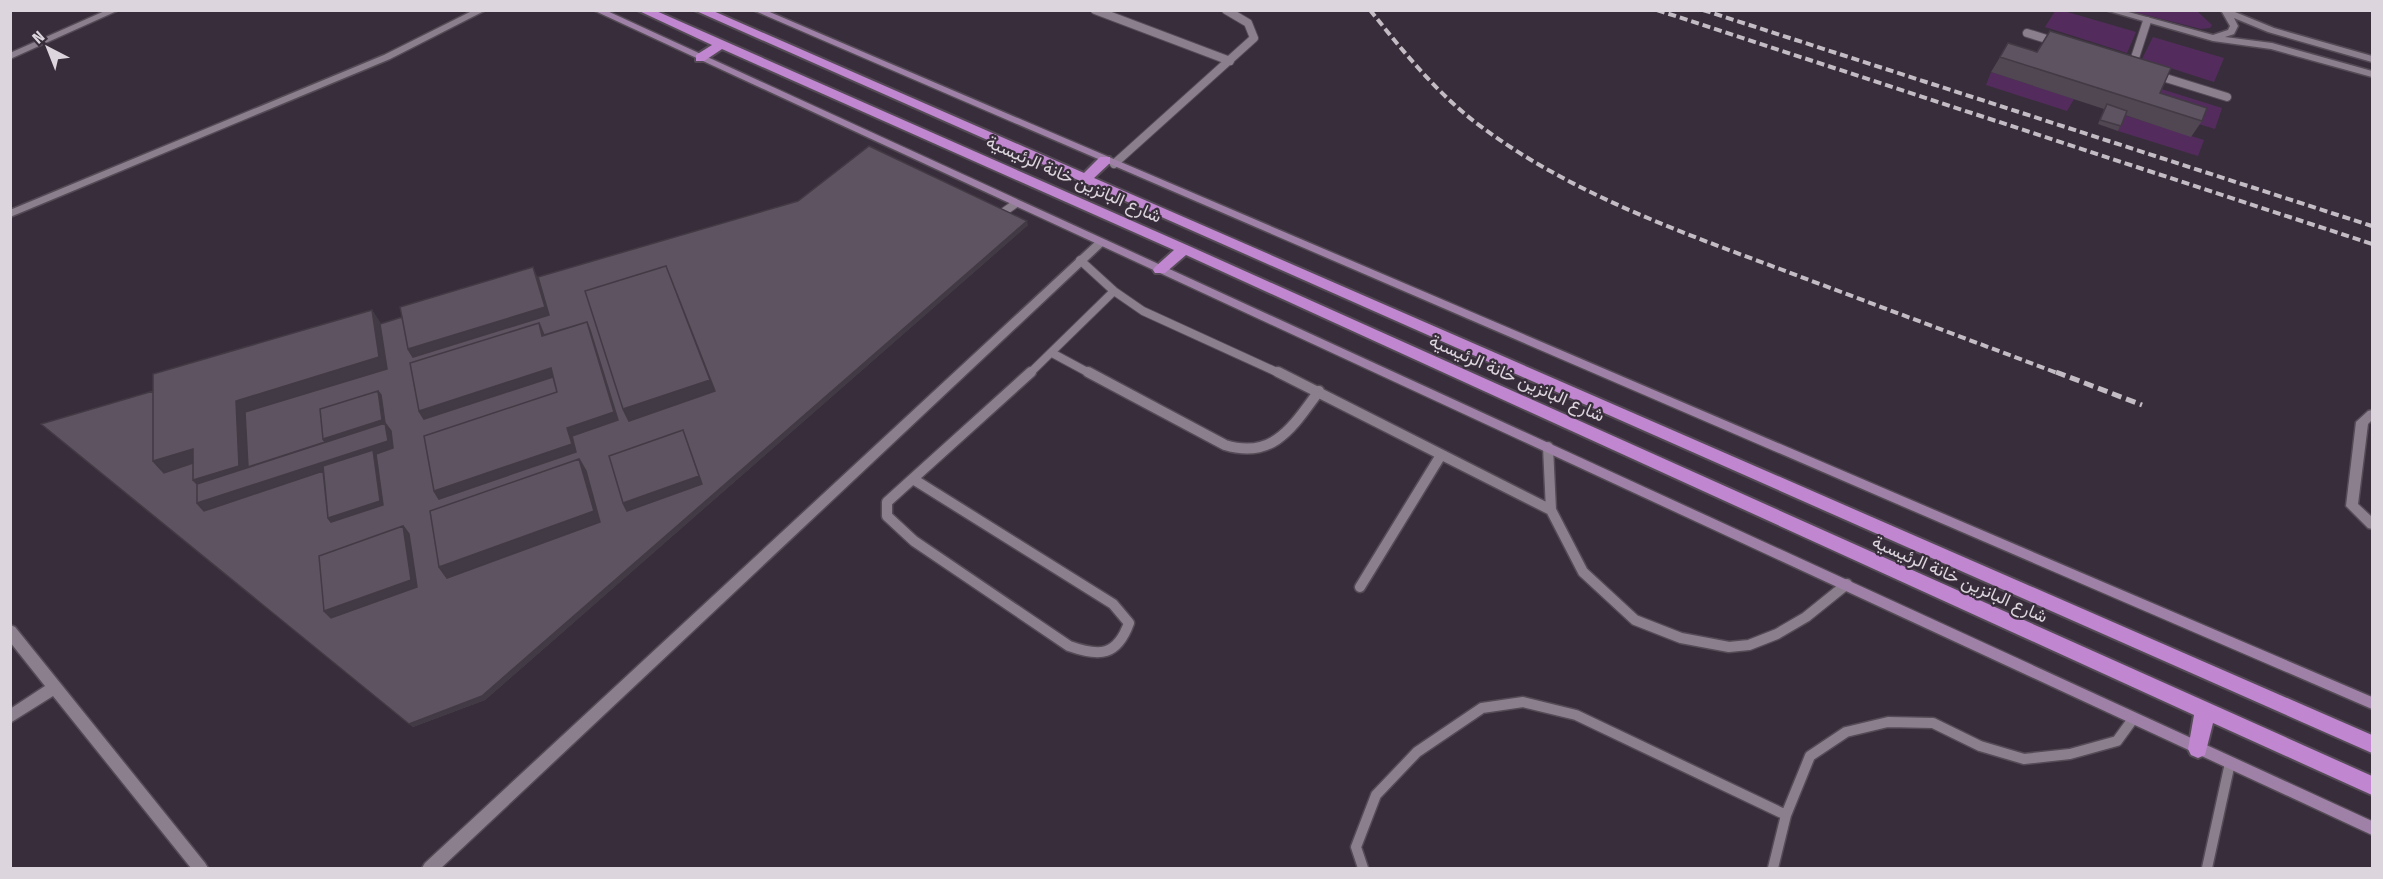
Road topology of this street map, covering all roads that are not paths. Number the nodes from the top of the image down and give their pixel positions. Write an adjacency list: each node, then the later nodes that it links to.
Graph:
1 (115, 10): 16 (street)
2 (482, 10): 27 (street)
3 (597, 10): 17 (main road)
4 (644, 10): 14 (highway, شارع البانزين خانة الرئيسية)
5 (700, 10): 25 (highway, شارع البانزين خانة الرئيسية)
6 (757, 10): 24 (main road)
7 (1095, 10): 19 (lane)
8 (1226, 10): 19 (lane)
9 (2109, 10): 11 (street)
10 (2224, 11): 13 (street); 18 (street)
11 (2147, 21): 13 (street); 21 (lane)
12 (2027, 33): 15 (lane)
13 (2213, 38): 22 (street)
14 (720, 45): 17 (highway); 30 (highway, شارع البانزين خانة الرئيسية)
15 (2069, 47)
16 (10, 56)
17 (700, 58): 26 (main road)
18 (2373, 59)
19 (1230, 61): 24 (lane)
20 (2122, 64): 21 (lane)
21 (2132, 68): 23 (lane)
22 (2373, 74)
23 (2227, 97)
24 (1109, 162): 25 (highway); 46 (main road)
25 (1085, 179): 50 (highway, شارع البانزين خانة الرئيسية)
26 (1015, 204): 28 (lane); 29 (main road)
27 (10, 214)
28 (992, 221)
29 (1100, 243): 31 (street); 32 (main road)
30 (1184, 249): 32 (highway); 47 (highway, شارع البانزين خانة الرئيسية)
31 (1080, 260): 33 (lane); 57 (street)
32 (1160, 270): 37 (main road)
33 (1114, 291): 34 (lane); 35 (lane)
34 (1052, 353): 35 (lane); 39 (lane)
35 (1319, 391): 38 (lane)
36 (2373, 414): 41 (street)
37 (1548, 447): 40 (lane); 42 (main road)
38 (1441, 455): 40 (lane); 43 (lane)
39 (913, 479): 39 (lane)
40 (1551, 510): 42 (lane)
41 (2373, 524)
42 (1847, 584): 49 (main road)
43 (1360, 587)
44 (10, 631): 45 (street)
45 (55, 687): 48 (street); 56 (street)
46 (2373, 703)
47 (2205, 711): 51 (highway); 53 (highway, شارع البانزين خانة الرئيسية)
48 (10, 717)
49 (2133, 719): 51 (main road); 54 (lane)
50 (2373, 744)
51 (2198, 749): 52 (main road)
52 (2230, 763): 55 (main road); 60 (lane)
53 (2373, 786)
54 (1786, 815): 58 (lane); 59 (lane)
55 (2373, 828)
56 (200, 868)
57 (430, 868)
58 (1364, 868)
59 (1773, 868)
60 (2207, 868)

